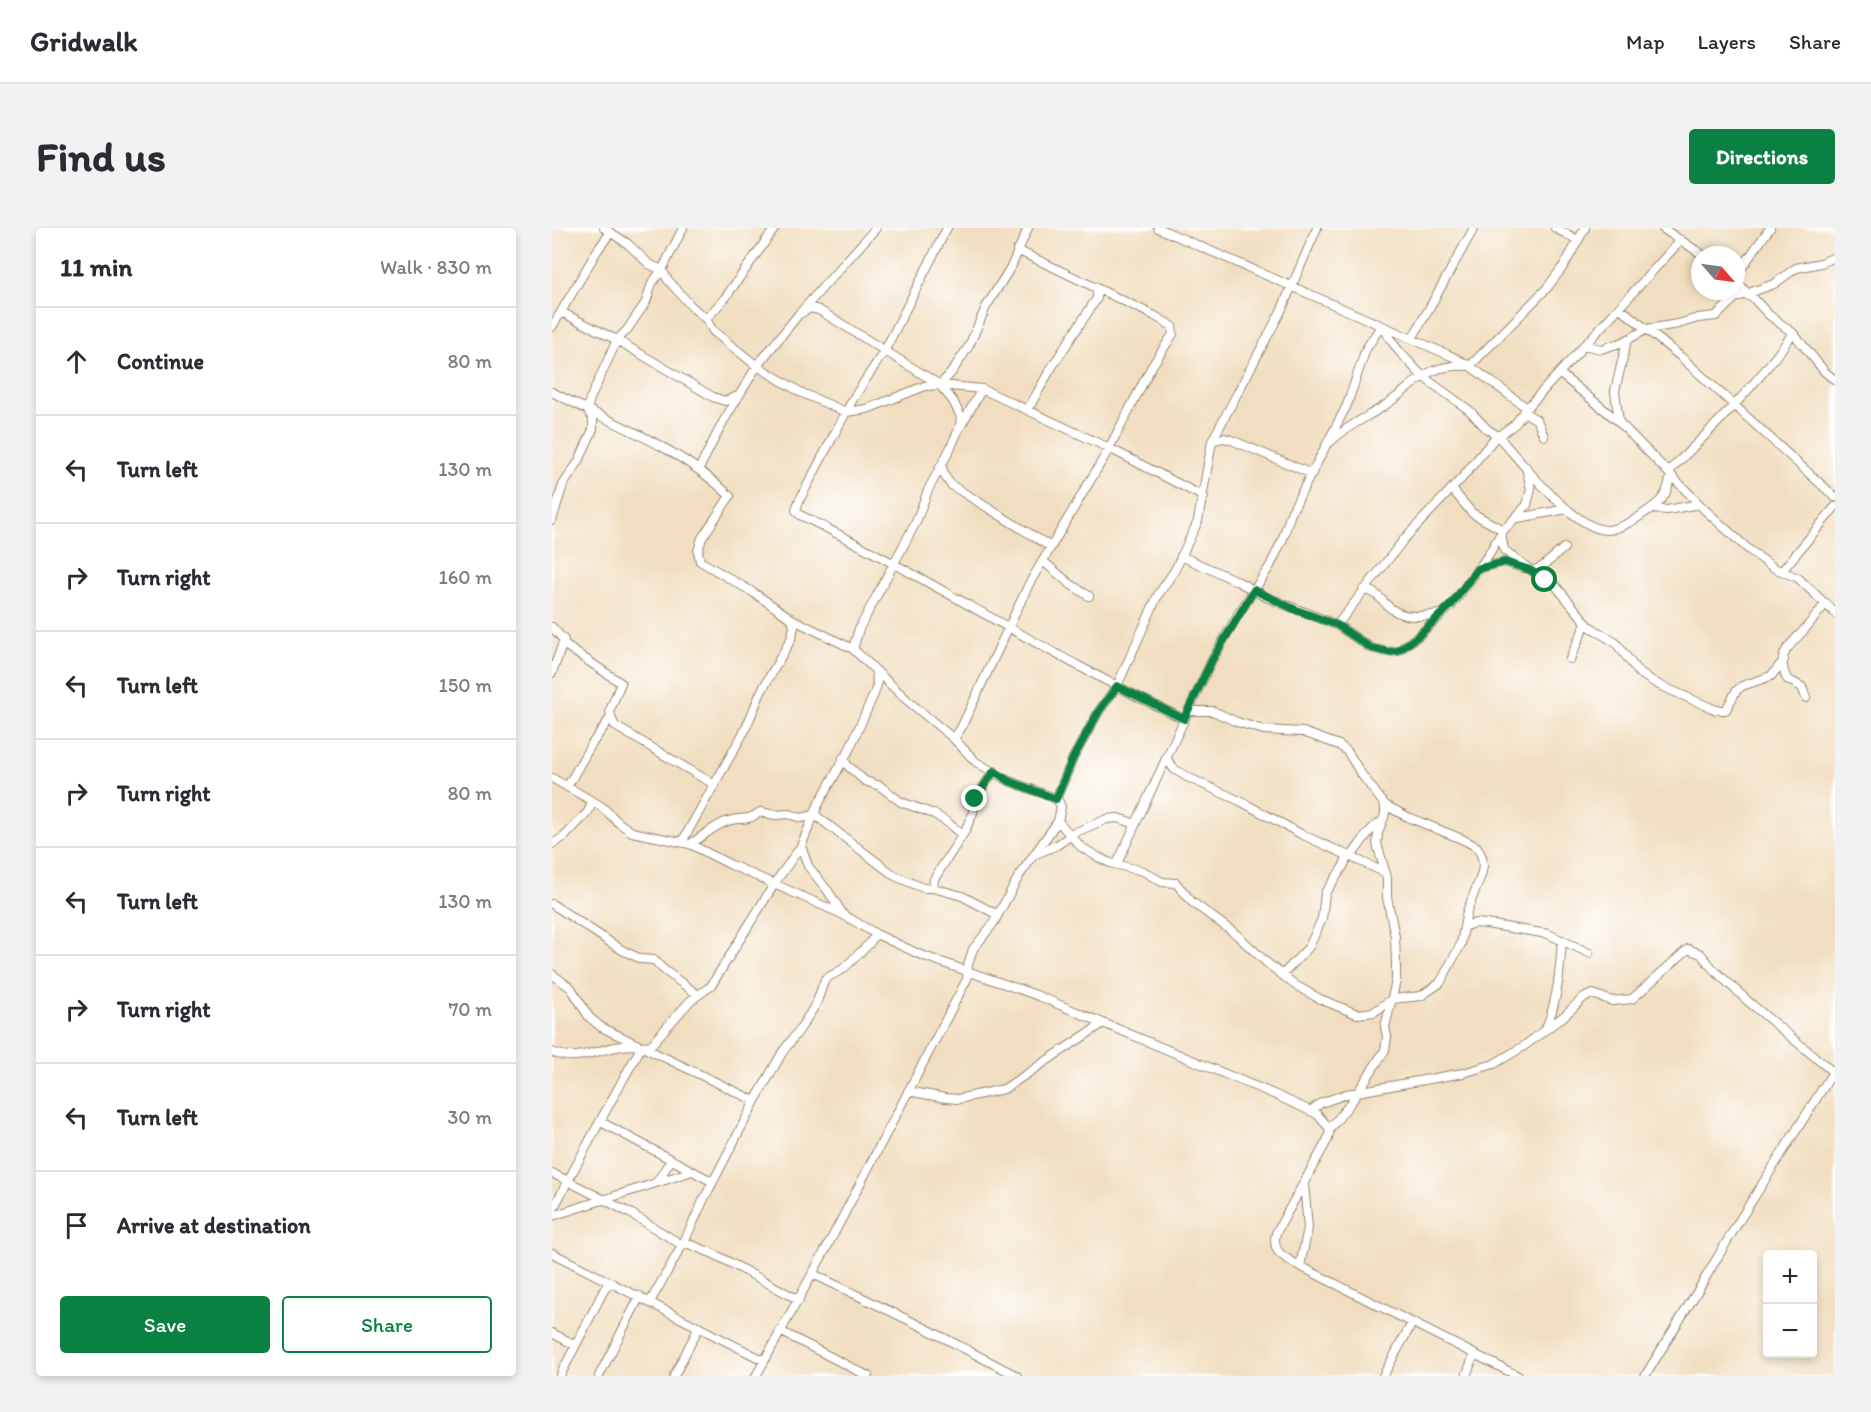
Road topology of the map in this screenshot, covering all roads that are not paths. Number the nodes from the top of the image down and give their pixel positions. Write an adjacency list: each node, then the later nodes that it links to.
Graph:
1 (684, 228): 20 (street)
2 (775, 228): 27 (street)
3 (876, 228): 26 (street)
4 (947, 228): 36 (street)
5 (1028, 228): 17 (street)
6 (1158, 228): 21 (street)
7 (1317, 228): 21 (street)
8 (1474, 228): 32 (street)
9 (1555, 228): 14 (street)
10 (1584, 228): 14 (street)
11 (1662, 228): 15 (street)
12 (1770, 228): 19 (street)
13 (607, 230): 20 (street); 25 (street)
14 (1578, 240): 38 (street)
15 (1681, 240): 16 (street); 24 (street)
16 (1691, 247)
17 (1017, 250): 22 (street); 42 (street)
18 (1835, 258): 23 (street)
19 (1745, 263)
20 (662, 270): 27 (street); 33 (street)
21 (1290, 287): 28 (street); 55 (street)
22 (1097, 290): 48 (street); 57 (street)
23 (1746, 293): 30 (street); 31 (street)
24 (1620, 308): 30 (street); 35 (street)
25 (561, 312): 29 (street); 33 (street)
26 (798, 315): 36 (street); 37 (street)
27 (706, 319): 37 (street)
28 (1381, 326): 32 (street); 40 (street); 56 (street)
29 (552, 327)
30 (1647, 329): 34 (street); 46 (street)
31 (1793, 333): 41 (street); 46 (street)
32 (1412, 339): 38 (street)
33 (617, 340): 45 (street); 47 (street)
34 (1627, 340): 35 (street); 51 (street)
35 (1584, 345): 39 (street)
36 (885, 350): 42 (street); 50 (street)
37 (756, 366): 45 (street); 50 (street)
38 (1470, 366): 40 (street); 49 (street)
39 (1559, 373): 49 (street); 51 (street)
40 (1422, 376): 53 (street); 56 (street)
41 (1835, 380)
42 (940, 385): 43 (street); 50 (street); 52 (street)
43 (982, 389): 48 (street); 52 (street)
44 (552, 392): 47 (street)
45 (738, 396): 60 (street)
46 (1733, 405): 61 (street); 67 (street)
47 (587, 409): 60 (street); 72 (street)
48 (1026, 409): 57 (street)
49 (1526, 410): 53 (street); 54 (street)
50 (846, 412): 79 (street)
51 (1619, 422): 61 (street)
52 (960, 427): 58 (street)
53 (1497, 436): 59 (street); 64 (street)
54 (1544, 436)
55 (1212, 441): 62 (street); 66 (street)
56 (1326, 445): 62 (street)
57 (1109, 448): 66 (street); 75 (street)
58 (942, 465): 63 (street); 65 (street)
59 (1526, 466): 70 (street); 73 (street)
60 (699, 469): 89 (street)
61 (1669, 473): 68 (street); 71 (street)
62 (1312, 474): 83 (street)
63 (951, 485): 65 (street); 75 (street)
64 (1452, 489): 74 (street); 84 (street)
65 (928, 490): 79 (street)
66 (1204, 497): 77 (street)
67 (1835, 497)
68 (1699, 504): 71 (street); 82 (street)
69 (1835, 507): 82 (street)
70 (1566, 509): 71 (street); 73 (street)
71 (1653, 509)
72 (552, 519)
73 (1514, 519): 74 (street)
74 (1502, 532): 80 (street); 81 (street)
75 (1052, 547): 78 (street)
76 (1564, 548): 81 (street)
77 (1181, 556): 83 (street); 100 (street)
78 (1043, 561): 85 (street); 93 (street)
79 (892, 564): 93 (street); 95 (street)
80 (1477, 569): 81 (street); 88 (street)
81 (1531, 571): 90 (street)
82 (1782, 571): 86 (street)
83 (1254, 590): 91 (street); 102 (street)
84 (1363, 590): 88 (street); 91 (street)
85 (1089, 596)
86 (1826, 603): 87 (street); 97 (street)
87 (1835, 613)
88 (1441, 614): 91 (street)
89 (792, 619): 95 (street); 110 (street)
90 (1586, 623): 96 (street); 97 (street)
91 (1337, 625)
92 (552, 627): 94 (street)
93 (1009, 628): 100 (street); 105 (street)
94 (564, 644): 99 (street); 103 (street)
95 (853, 649): 98 (street)
96 (1570, 659)
97 (1784, 660): 101 (street)
98 (876, 672): 105 (street); 106 (street)
99 (552, 673)
100 (1117, 686): 104 (street); 112 (street)
101 (1806, 698)
102 (1188, 711): 104 (street); 114 (street)
103 (611, 717): 110 (street); 111 (street)
104 (1184, 719): 107 (street)
105 (954, 739): 108 (street)
106 (843, 758): 115 (street); 119 (street)
107 (1166, 758): 118 (street); 125 (street)
108 (994, 771): 112 (street); 119 (street)
109 (552, 778): 111 (street)
110 (715, 785): 122 (street)
111 (567, 787): 113 (street)
112 (1056, 799): 116 (street)
113 (592, 802): 121 (street); 122 (street)
114 (1385, 805): 117 (street); 133 (street)
115 (815, 815): 122 (street); 123 (street); 129 (street)
116 (1058, 821): 120 (street); 124 (street)
117 (1382, 822): 125 (street); 127 (street)
118 (1136, 824): 120 (street); 126 (street)
119 (962, 835): 129 (street)
120 (1071, 835): 124 (street); 126 (street)
121 (553, 842)
122 (686, 843): 128 (street)
123 (801, 846): 128 (street); 131 (street)
124 (1034, 855): 132 (street)
125 (1349, 855): 127 (street); 139 (street)
126 (1117, 864): 139 (street)
127 (1386, 873): 141 (street)
128 (775, 883): 131 (street); 140 (street)
129 (933, 888): 132 (street)
130 (554, 908): 140 (street)
131 (842, 914): 134 (street)
132 (998, 915): 137 (street)
133 (1465, 926): 135 (street); 141 (street)
134 (876, 934): 137 (street); 149 (street)
135 (1562, 940): 136 (street); 143 (street)
136 (1588, 953)
137 (967, 970): 142 (street); 147 (street)
138 (552, 974): 144 (street)
139 (1282, 975): 141 (street)
140 (698, 995): 144 (street)
141 (1392, 999): 148 (street)
142 (1102, 1024): 147 (street); 150 (street)
143 (1545, 1029): 146 (street); 148 (street)
144 (642, 1046): 145 (street); 149 (street); 151 (street)
145 (553, 1055)
146 (1834, 1071): 187 (street)
147 (908, 1090): 166 (street)
148 (1357, 1092): 150 (street); 152 (street)
149 (755, 1101): 157 (street)
150 (1310, 1111): 152 (street)
151 (601, 1122): 153 (street); 156 (street)
152 (1329, 1129): 158 (street)
153 (671, 1160): 154 (street); 159 (street)
154 (692, 1171): 157 (street); 159 (street)
155 (552, 1173): 156 (street)
156 (568, 1180): 160 (street); 161 (street)
157 (713, 1182): 163 (street)
158 (1304, 1182): 165 (street); 165 (street)
159 (656, 1183): 160 (street)
160 (605, 1200): 162 (street); 163 (street)
161 (552, 1211)
162 (552, 1216)
163 (683, 1244): 169 (street); 170 (street)
164 (552, 1253): 167 (street)
165 (1300, 1266): 171 (street)
166 (813, 1274): 169 (street); 178 (street)
167 (611, 1282): 168 (street); 175 (street)
168 (640, 1296): 170 (street); 180 (street)
169 (799, 1300): 173 (street)
170 (650, 1302): 172 (street)
171 (1412, 1323): 176 (street); 184 (street)
172 (699, 1327): 177 (street); 181 (street)
173 (780, 1331): 177 (street); 183 (street)
174 (552, 1334): 175 (street)
175 (575, 1345): 179 (street)
176 (1474, 1355): 185 (street); 186 (street)
177 (763, 1360): 182 (street)
178 (1012, 1374)
179 (560, 1376)
180 (599, 1376)
181 (674, 1376)
182 (756, 1376)
183 (868, 1376)
184 (1383, 1376)
185 (1466, 1376)
186 (1518, 1376)
187 (1645, 1376)

